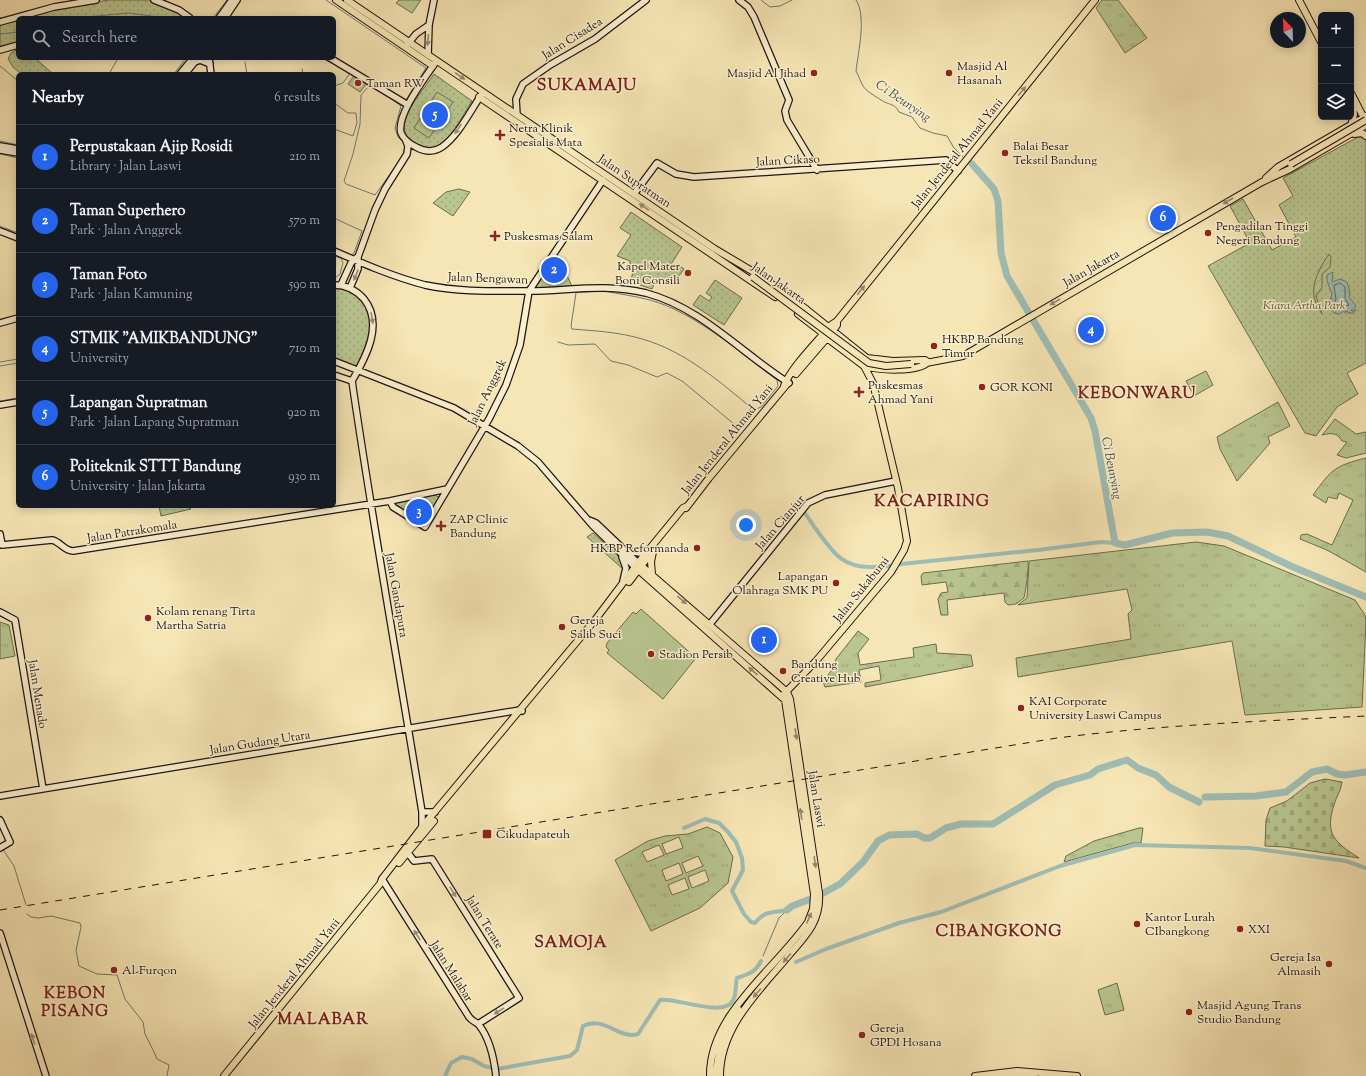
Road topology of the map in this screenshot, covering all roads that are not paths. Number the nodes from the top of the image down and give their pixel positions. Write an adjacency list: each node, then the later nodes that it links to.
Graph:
1 (96, 0): 12 (street)
2 (154, 0): 13 (street)
3 (232, 0): 14 (street)
4 (237, 0): 15 (street)
5 (336, 0): 20 (main road, Jalan Supratman)
6 (348, 0): 20 (main road, Jalan Supratman)
7 (434, 0): 18 (street)
8 (646, 0): 32 (street, Jalan Cisadea)
9 (739, 0): 49 (street)
10 (1095, 0): 50 (main road, Jalan Jenderal Ahmad Yani, one-way to 10)
11 (1300, 0): 19 (main road)
12 (22, 16)
13 (187, 16)
14 (221, 16)
15 (226, 16)
16 (16, 18): 17 (street)
17 (0, 22)
18 (429, 25): 20 (street); 23 (street, one-way to 23)
19 (1318, 36)
20 (408, 44): 23 (main road, Jalan Supratman); 27 (main road, Jalan Supratman)
21 (16, 46): 22 (street)
22 (0, 50)
23 (428, 55): 27 (main road, Jalan Supratman)
24 (195, 60): 26 (street); 28 (street); 29 (street)
25 (333, 60): 33 (street)
26 (209, 61): 30 (street)
27 (435, 63): 31 (main road, Jalan Supratman, one-way to 31); 33 (street)
28 (182, 72)
29 (186, 72)
30 (211, 72)
31 (481, 94): 35 (main road, Jalan Supratman); 46 (street, one-way to 46); 51 (main road, Jalan Supratman)
32 (516, 99): 35 (street, Jalan Cisadea); 37 (street)
33 (408, 105): 43 (street)
34 (1354, 105): 36 (main road); 39 (main road)
35 (508, 108): 37 (main road, Jalan Supratman)
36 (1366, 110)
37 (517, 115): 53 (main road, Jalan Supratman)
38 (1352, 120): 40 (main road)
39 (1365, 122): 40 (main road, Jalan Jakarta); 41 (main road, Jalan Jakarta); 52 (main road, bridge)
40 (1351, 124): 41 (main road); 52 (main road, Jalan Jakarta)
41 (1351, 134): 42 (main road); 52 (main road, Jalan Jakarta)
42 (1366, 136)
43 (406, 141): 46 (street); 48 (street)
44 (1, 148): 45 (street); 47 (street)
45 (16, 149)
46 (419, 149): 48 (street)
47 (16, 152)
48 (407, 154): 57 (street)
49 (817, 170): 50 (street, Jalan Cikaso); 53 (street, Jalan Cikaso)
50 (958, 171): 65 (main road, Jalan Jenderal Ahmad Yani, one-way to 50)
51 (603, 180): 58 (main road, Jalan Supratman, one-way to 51); 62 (street, Jalan Anggrek)
52 (1262, 182): 68 (main road, Jalan Jakarta, one-way to 68)
53 (634, 194): 65 (main road, Jalan Supratman)
54 (0, 231): 55 (street)
55 (16, 237)
56 (336, 252): 57 (street, Jalan Bengawan)
57 (357, 259): 60 (street); 61 (street, one-way to 61); 62 (street, Jalan Bengawan)
58 (723, 260): 66 (main road, Jalan Supratman); 68 (main road, Jalan Jakarta, bridge)
59 (336, 285): 60 (street)
60 (341, 285): 61 (street)
61 (350, 288): 70 (street, one-way to 70)
62 (530, 291): 74 (street, Jalan Bengawan); 78 (street, Jalan Anggrek)
63 (16, 319): 64 (street)
64 (0, 323)
65 (829, 328): 66 (main road, Jalan Jenderal Ahmad Yani); 68 (main road, Jalan Jakarta)
66 (824, 335): 69 (main road, Jalan Jakarta); 74 (main road, Jalan Jenderal Ahmad Yani)
67 (336, 362): 70 (street)
68 (928, 362): 71 (main road, Jalan Jakarta)
69 (864, 366): 71 (main road, Jalan Jakarta); 75 (main road, Jalan Sukabumi)
70 (358, 370): 73 (street); 78 (street)
71 (878, 370): 75 (main road)
72 (336, 376): 73 (street)
73 (352, 381): 84 (street, Jalan Gandapura)
74 (788, 382): 87 (main road, Jalan Jenderal Ahmad Yani)
75 (873, 383): 79 (main road, Jalan Sukabumi)
76 (16, 402): 77 (street)
77 (0, 405)
78 (485, 426): 80 (street, Jalan Anggrek); 88 (street)
79 (896, 481): 95 (street, Jalan Cianjur); 96 (main road, Jalan Sukabumi)
80 (447, 489): 81 (street, Jalan Patrakomala); 82 (street, Jalan Anggrek)
81 (434, 492): 82 (street); 83 (street, Jalan Patrakomala)
82 (441, 499): 83 (street, Jalan Anggrek)
83 (390, 501): 84 (street, Jalan Patrakomala)
84 (369, 504): 86 (street, Jalan Patrakomala); 98 (street, Jalan Gandapura)
85 (0, 534): 86 (street)
86 (1, 546)
87 (651, 549): 88 (street); 89 (main road, Jalan Jenderal Ahmad Yani); 90 (main road)
88 (623, 552): 89 (street); 92 (street)
89 (638, 566): 90 (main road); 91 (main road, Jalan Jenderal Ahmad Yani); 92 (main road, Jalan Jenderal Ahmad Yani)
90 (650, 577): 91 (main road); 95 (main road, one-way to 95); 96 (main road, one-way to 90)
91 (630, 580): 94 (main road, Jalan Jenderal Ahmad Yani)
92 (622, 585): 94 (main road, Jalan Jenderal Ahmad Yani)
93 (0, 612): 100 (street, Jalan Menado)
94 (595, 620): 97 (main road, Jalan Jenderal Ahmad Yani)
95 (710, 624): 96 (main road)
96 (786, 696): 110 (main road, Jalan Laswi)
97 (521, 711): 98 (street, Jalan Gudang Utara); 99 (main road, Jalan Jenderal Ahmad Yani)
98 (408, 728): 100 (street, Jalan Gudang Utara); 102 (street, Jalan Gandapura)
99 (488, 752): 103 (main road, Jalan Jenderal Ahmad Yani); 107 (main road, Jalan Jenderal Ahmad Yani)
100 (42, 789): 101 (street, Jalan Gudang Utara)
101 (0, 796)
102 (422, 812): 103 (street); 105 (street, Jalan Gandapura)
103 (435, 812): 105 (main road, Jalan Jenderal Ahmad Yani)
104 (0, 820): 106 (street)
105 (422, 827): 108 (main road, Jalan Jenderal Ahmad Yani)
106 (3, 847)
107 (408, 853): 108 (main road, Jalan Jenderal Ahmad Yani); 111 (street, Jalan Terate, one-way to 111)
108 (382, 882): 111 (street, Jalan Malabar, one-way to 108); 114 (main road, Jalan Jenderal Ahmad Yani)
109 (0, 933): 113 (street, one-way to 109)
110 (745, 1002): 115 (main road, Jalan Laswi); 116 (main road); 117 (main road, Jalan Laswi)
111 (478, 1024): 112 (street, Jalan Malabar)
112 (496, 1073)
113 (46, 1076)
114 (224, 1076)
115 (710, 1076)
116 (715, 1076)
117 (720, 1076)
118 (975, 1076): 121 (main road)
119 (1003, 1076): 120 (main road)
120 (1034, 1076)
121 (1077, 1076)

